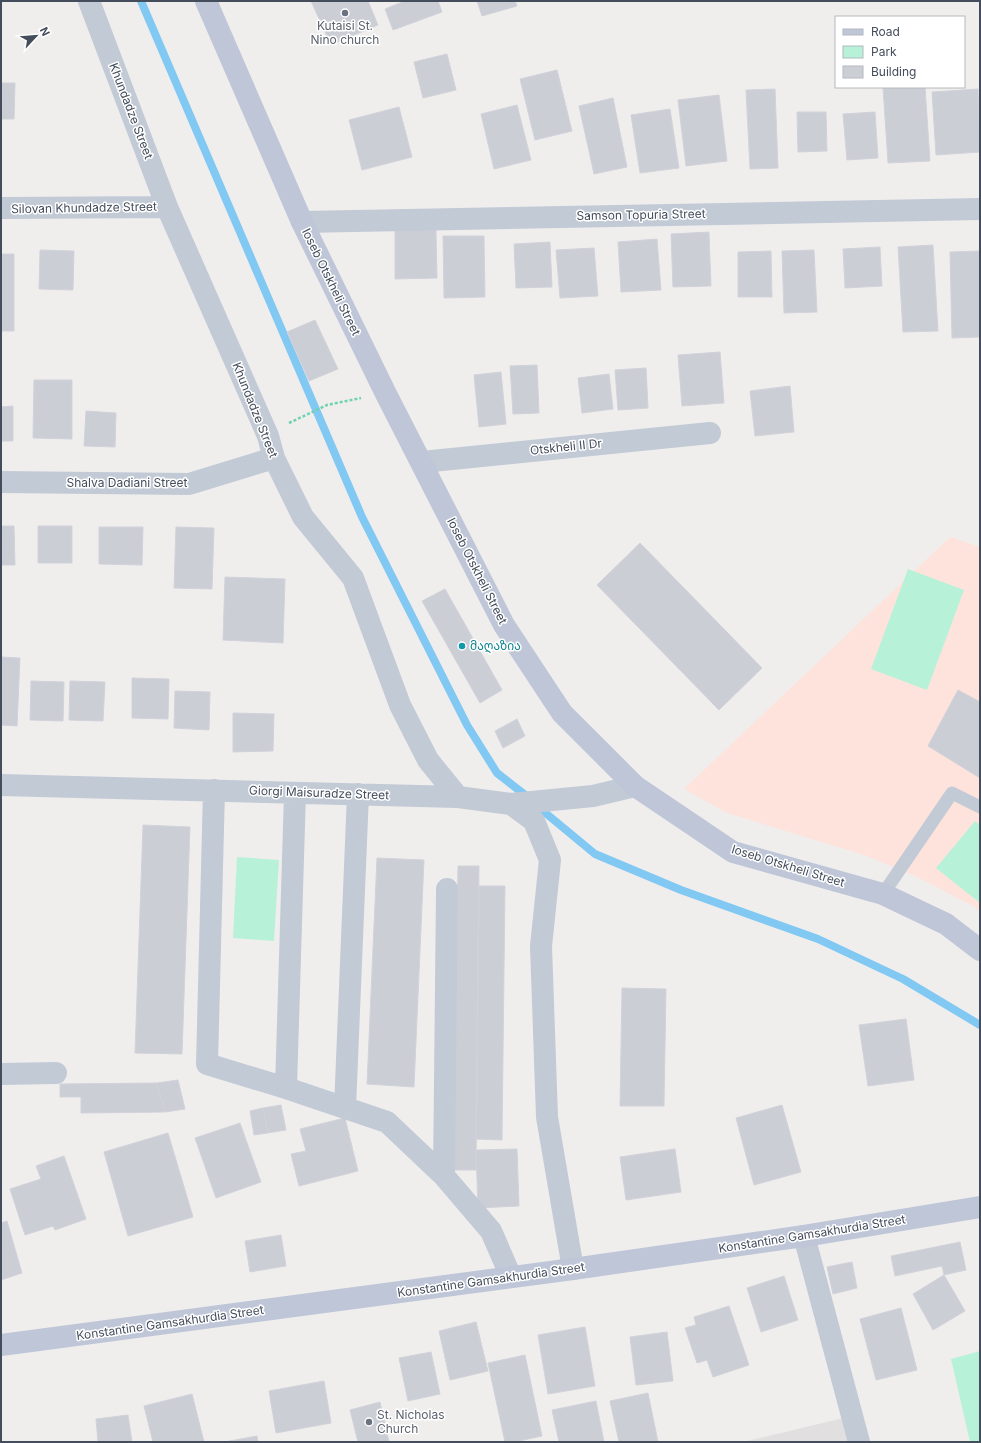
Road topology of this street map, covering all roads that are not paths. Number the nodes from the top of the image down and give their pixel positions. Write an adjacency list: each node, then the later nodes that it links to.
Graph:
1 (89, 1): 3 (street, Khundadze Street)
2 (206, 1): 6 (street, Ioseb Otskheli Street)
3 (167, 207): 4 (street, Silovan Khundadze Street); 8 (street, Khundadze Street)
4 (1, 208)
5 (980, 209): 6 (street, Samson Topuria Street)
6 (302, 222): 9 (street, Ioseb Otskheli Street)
7 (710, 433): 9 (street, Otskheli II Dr)
8 (274, 458): 10 (street, Shalva Dadiani Street); 16 (street, Khundadze Street)
9 (422, 462): 12 (street, Ioseb Otskheli Street)
10 (1, 482)
11 (1, 785): 13 (street, Giorgi Maisuradze Street)
12 (635, 786): 17 (street, Giorgi Maisuradze Street); 20 (street, Ioseb Otskheli Street)
13 (214, 790): 14 (street, Giorgi Maisuradze Street); 24 (street)
14 (295, 793): 15 (street, Giorgi Maisuradze Street); 24 (street)
15 (358, 794): 16 (street, Giorgi Maisuradze Street); 25 (street)
16 (458, 797): 17 (street, Giorgi Maisuradze Street)
17 (511, 804): 29 (street)
18 (980, 807): 20 (lane)
19 (447, 889): 26 (street)
20 (883, 894): 21 (street, Ioseb Otskheli Street)
21 (980, 950)
22 (56, 1073): 23 (street)
23 (1, 1074)
24 (286, 1088): 25 (street)
25 (345, 1108): 26 (street)
26 (444, 1176): 30 (street)
27 (980, 1207): 28 (street, Konstantine Gamsakhurdia Street)
28 (804, 1236): 29 (street, Konstantine Gamsakhurdia Street); 32 (street)
29 (573, 1269): 30 (street, Konstantine Gamsakhurdia Street)
30 (511, 1277): 31 (street, Konstantine Gamsakhurdia Street)
31 (1, 1345)
32 (859, 1442)

